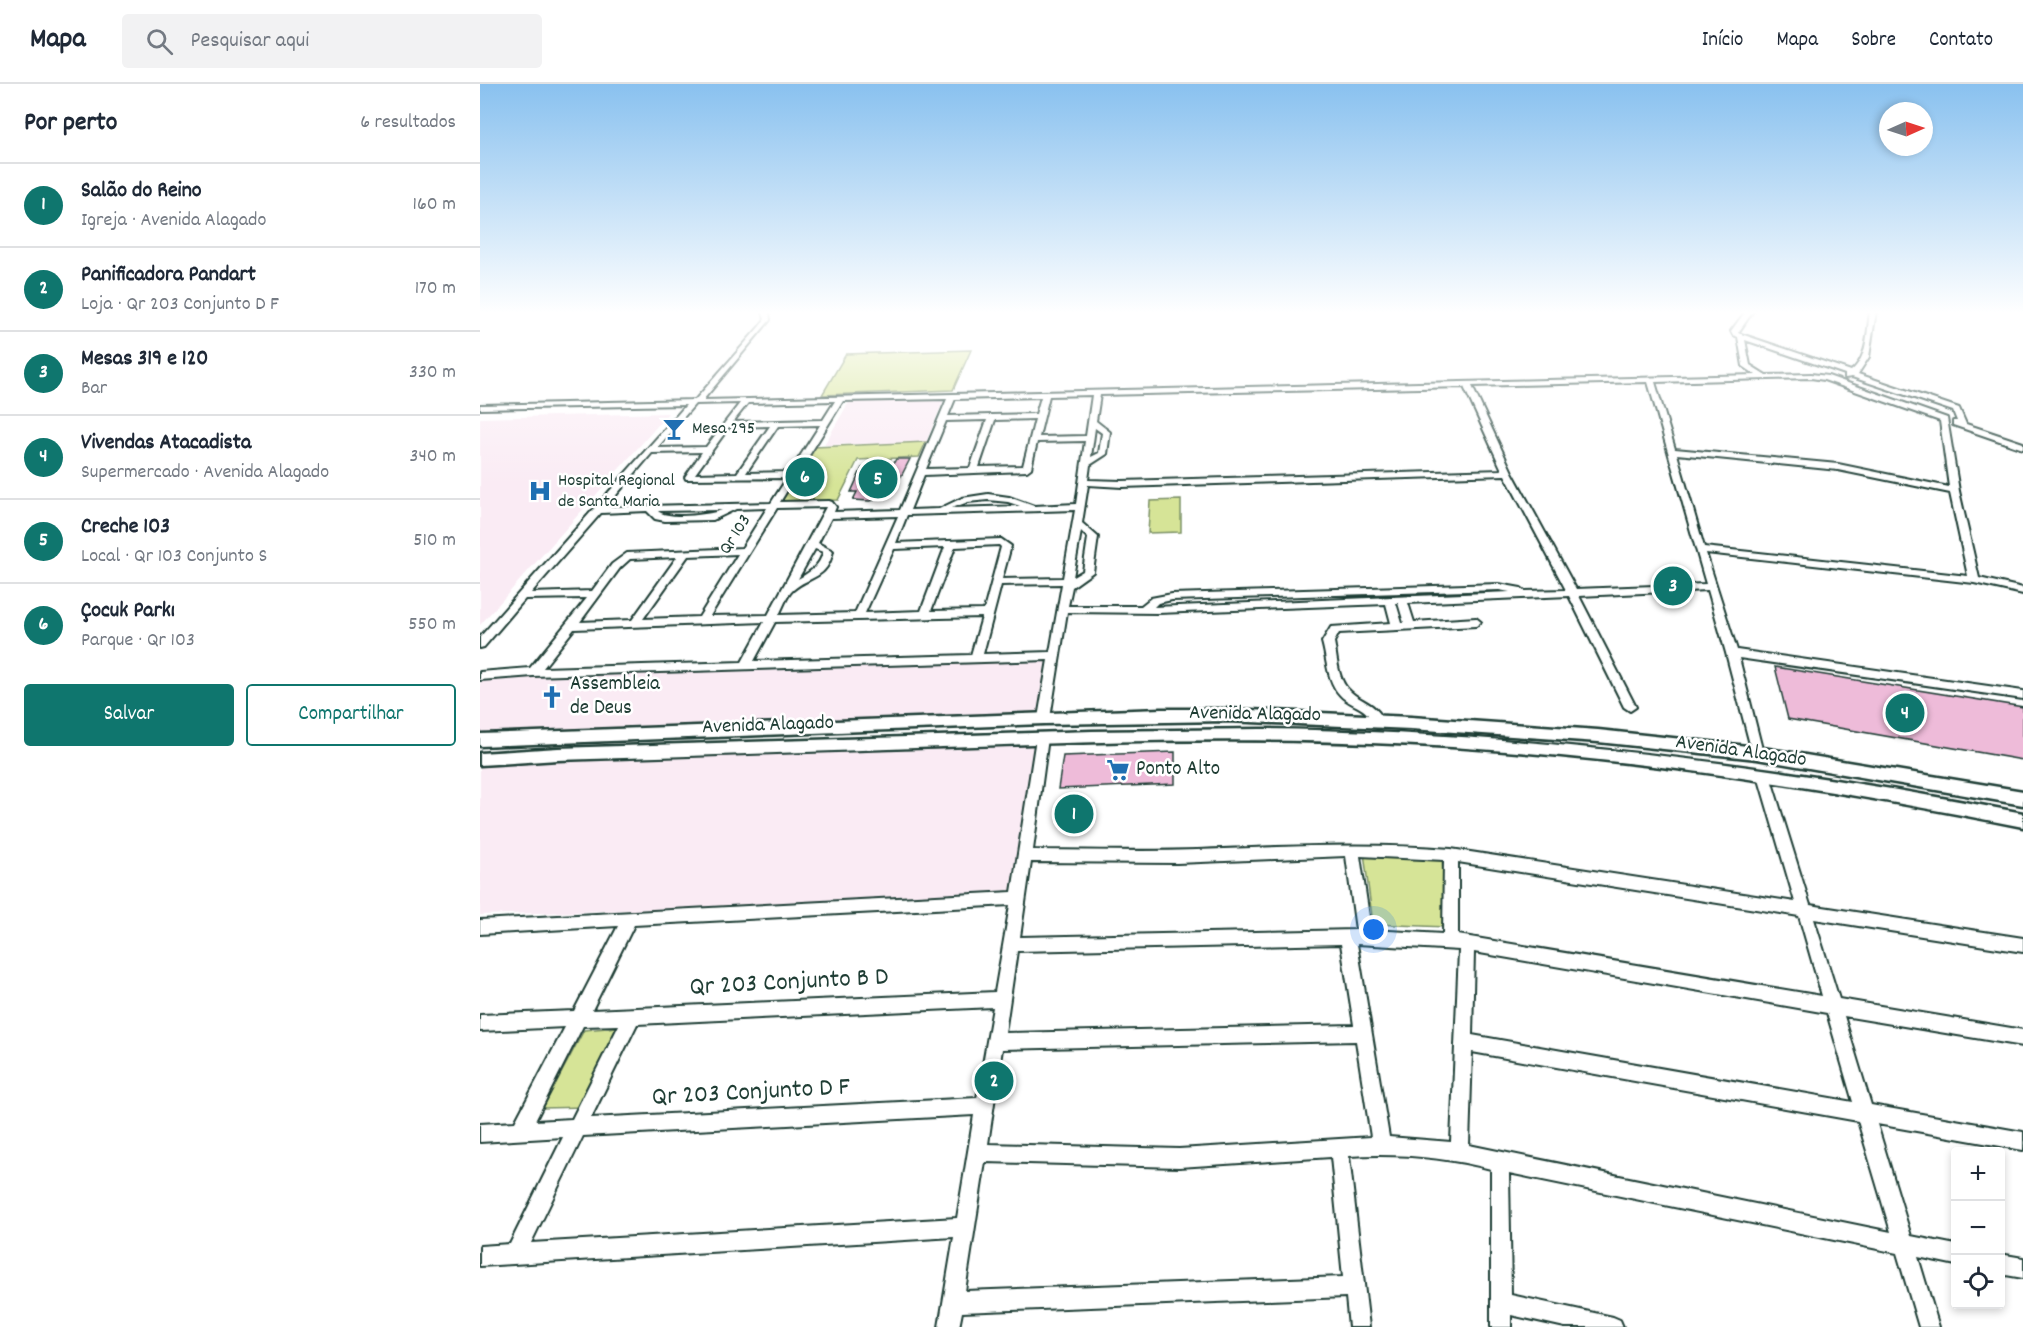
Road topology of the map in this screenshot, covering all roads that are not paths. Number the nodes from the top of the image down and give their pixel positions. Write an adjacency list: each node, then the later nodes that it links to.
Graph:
1 (724, 369): 15 (street)
2 (1752, 369): 6 (street)
3 (1838, 369): 5 (street)
4 (1857, 369): 5 (street)
5 (1853, 374): 8 (street); 24 (street)
6 (1764, 377): 7 (street); 8 (street)
7 (1650, 380): 9 (street); 31 (street)
8 (1831, 380): 20 (street)
9 (1467, 384): 10 (street); 35 (street)
10 (1096, 393): 11 (street); 23 (street)
11 (1045, 394): 12 (street); 17 (street)
12 (952, 396): 13 (street); 19 (street)
13 (841, 398): 14 (street); 21 (street, Qr 103)
14 (746, 400): 15 (street); 25 (street)
15 (695, 402): 16 (street); 30 (street)
16 (480, 407)
17 (1041, 416): 18 (street); 27 (street)
18 (992, 417): 19 (street); 33 (street)
19 (942, 419): 34 (street)
20 (1944, 420): 24 (street); 43 (street)
21 (827, 422): 22 (street); 39 (street, Qr 103)
22 (776, 423): 25 (street); 38 (street)
23 (1093, 423): 26 (street); 32 (street)
24 (1962, 424): 28 (street)
25 (727, 425): 29 (street)
26 (1091, 438): 27 (street); 32 (street)
27 (1035, 440): 33 (street)
28 (2023, 446)
29 (708, 449): 30 (street); 38 (street)
30 (650, 451): 46 (street)
31 (1671, 451): 43 (street); 53 (street)
32 (1087, 463): 40 (street)
33 (974, 470): 34 (street)
34 (921, 472): 47 (street)
35 (1508, 472): 36 (street); 63 (street)
36 (1470, 473): 37 (street); 41 (street)
37 (1434, 474): 41 (street); 42 (street)
38 (740, 476): 39 (street)
39 (793, 476): 44 (street, Qr 103)
40 (1084, 482): 42 (street); 45 (street)
41 (1164, 482): 42 (street)
42 (1122, 484)
43 (1954, 491): 56 (street)
44 (773, 506): 46 (street); 48 (street); 54 (street, Qr 103)
45 (1080, 507): 47 (street); 49 (street)
46 (597, 510): 64 (street)
47 (904, 512): 48 (street); 52 (street)
48 (828, 515): 51 (street)
49 (1077, 523): 58 (street); 58 (street)
50 (951, 543): 52 (street); 57 (street); 70 (street)
51 (812, 544): 60 (street); 60 (street)
52 (890, 546): 71 (street)
53 (1700, 549): 56 (street); 59 (street)
54 (745, 551): 55 (street); 73 (street, Qr 103)
55 (685, 553): 62 (street); 75 (street)
56 (1974, 580): 61 (street)
57 (996, 582): 58 (street); 69 (street)
58 (1067, 584): 67 (street)
59 (1712, 587): 63 (street); 80 (street)
60 (788, 588): 72 (street)
61 (2023, 591)
62 (596, 594): 64 (street); 78 (street)
63 (1571, 594): 65 (street); 87 (street)
64 (524, 596): 79 (street)
65 (1525, 596): 66 (street); 68 (street)
66 (1396, 600): 68 (street); 76 (street); 77 (street)
67 (1064, 609): 68 (street); 81 (street)
68 (1145, 609)
69 (988, 613): 70 (street); 82 (street)
70 (925, 614): 71 (street)
71 (860, 615): 72 (street)
72 (771, 618): 73 (street); 83 (street)
73 (702, 620): 75 (street)
74 (1476, 622): 77 (street)
75 (635, 623): 78 (street)
76 (1397, 625): 77 (street); 89 (street)
77 (1410, 625)
78 (571, 626): 84 (street)
79 (481, 642)
80 (1732, 653): 86 (street); 96 (street)
81 (1055, 656): 82 (street); 88 (street)
82 (976, 659): 83 (street)
83 (746, 665): 84 (street)
84 (532, 672): 85 (street)
85 (480, 676)
86 (2023, 695)
87 (1630, 707)
88 (1044, 718): 89 (main road, Avenida Alagado); 90 (main road, Avenida Alagado)
89 (1379, 722): 91 (main road, Avenida Alagado)
90 (647, 732): 93 (main road, Avenida Alagado); 97 (main road)
91 (1578, 735): 92 (main road, Avenida Alagado); 98 (main road)
92 (1598, 736): 96 (main road, Avenida Alagado); 99 (main road)
93 (544, 738): 95 (main road, Avenida Alagado); 100 (main road)
94 (1042, 738): 97 (main road, Avenida Alagado); 98 (main road, Avenida Alagado); 105 (street)
95 (480, 740)
96 (1757, 753): 102 (main road, Avenida Alagado)
97 (558, 754): 100 (main road, Avenida Alagado)
98 (1584, 754): 99 (main road, Avenida Alagado)
99 (1601, 754): 101 (main road, Avenida Alagado)
100 (480, 757)
101 (1764, 776): 103 (main road, Avenida Alagado); 108 (street)
102 (2023, 798)
103 (2023, 820)
104 (1352, 850): 105 (street); 106 (street); 111 (street)
105 (1025, 855): 107 (street)
106 (1451, 855): 108 (street); 112 (street)
107 (1018, 898): 109 (street); 113 (street)
108 (1805, 910): 114 (street); 116 (street)
109 (630, 919): 110 (street); 118 (street)
110 (480, 927)
111 (1356, 938): 112 (street); 113 (street); 120 (street)
112 (1459, 943): 116 (street); 123 (street)
113 (1011, 944): 115 (street)
114 (2023, 945)
115 (1002, 999): 117 (street, Qr 203 Conjunto B D); 122 (street)
116 (1833, 1005): 121 (street); 125 (street)
117 (632, 1016): 118 (street, Qr 203 Conjunto B D); 126 (street)
118 (579, 1018): 119 (street, Qr 203 Conjunto B D); 127 (street)
119 (480, 1023)
120 (1361, 1033): 122 (street); 130 (street)
121 (2023, 1038)
122 (996, 1041): 124 (street)
123 (1465, 1041): 125 (street); 132 (street)
124 (984, 1106): 126 (street, Qr 203 Conjunto D F); 133 (street)
125 (1865, 1114): 129 (street); 136 (street)
126 (577, 1128): 127 (street, Qr 203 Conjunto D F); 137 (street)
127 (521, 1130): 128 (street, Qr 203 Conjunto D F)
128 (480, 1133)
129 (2023, 1141)
130 (1381, 1145): 131 (street); 132 (street)
131 (1339, 1149): 133 (street); 142 (street)
132 (1460, 1152): 134 (street)
133 (977, 1153): 135 (street)
134 (1500, 1162): 136 (street); 144 (street)
135 (966, 1227): 137 (street); 143 (street)
136 (1905, 1244): 138 (street); 149 (street)
137 (516, 1254): 139 (street)
138 (1951, 1254)
139 (480, 1256)
140 (2005, 1265): 141 (street)
141 (2023, 1268)
142 (1354, 1287): 143 (street); 146 (street)
143 (954, 1302): 145 (street)
144 (1501, 1303): 147 (street); 148 (street)
145 (950, 1327)
146 (1359, 1327)
147 (1502, 1327)
148 (1613, 1327)
149 (1929, 1327)

